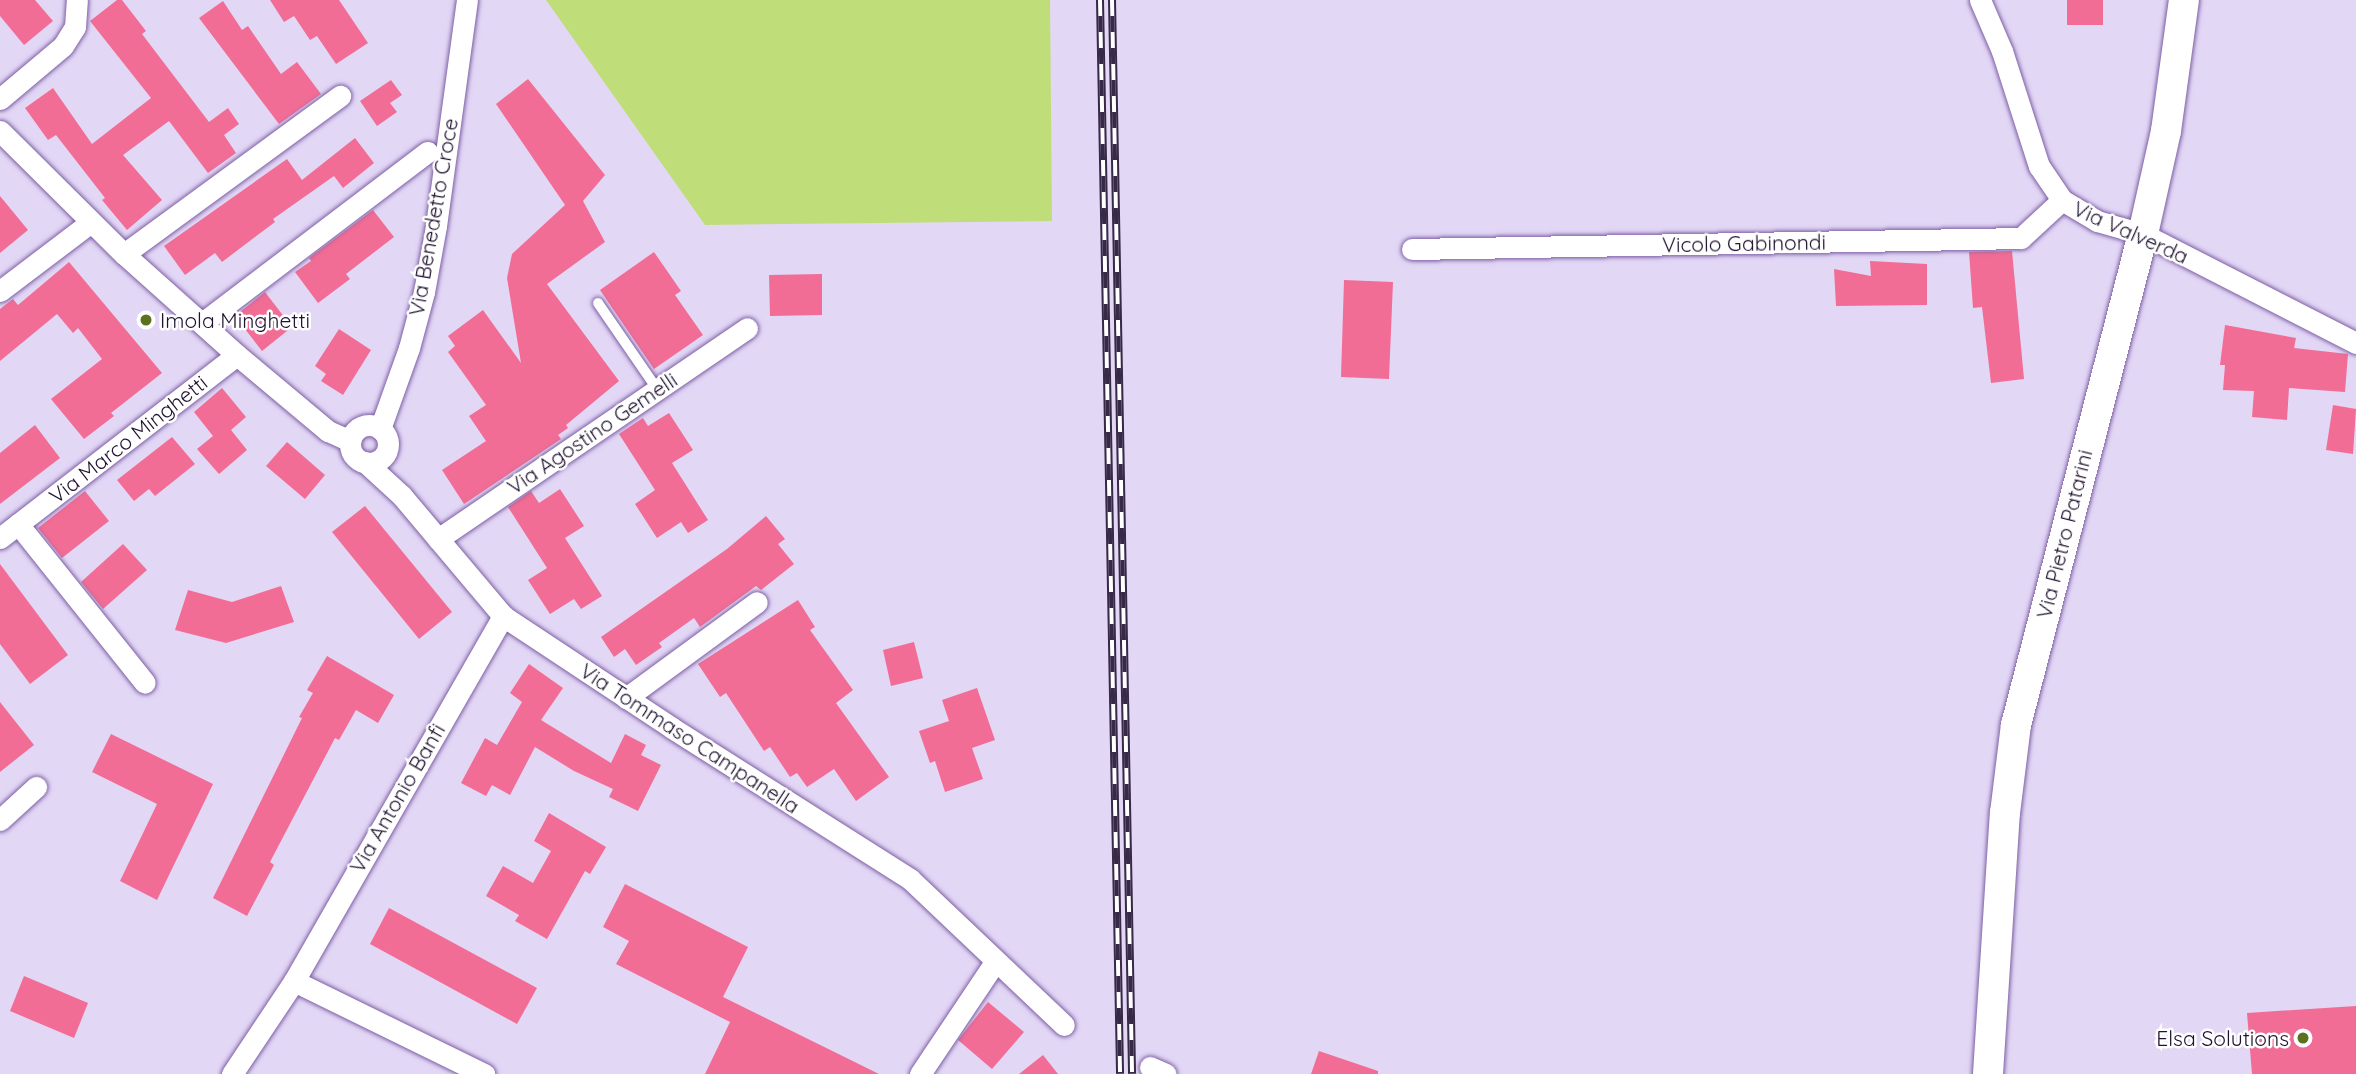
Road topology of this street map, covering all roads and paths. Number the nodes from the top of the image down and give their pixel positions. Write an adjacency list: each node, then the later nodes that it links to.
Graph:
1 (77, 0): 6 (street)
2 (467, 0): 21 (street, Via Benedetto Croce)
3 (1980, 0): 9 (street, Via Valverda)
4 (2184, 0): 11 (main road, Via Pietro Patarini)
5 (340, 96): 13 (street)
6 (0, 99)
7 (0, 131): 10 (street)
8 (427, 152): 16 (street)
9 (2062, 201): 11 (street, Via Valverda); 12 (street, Vicolo Gabinondi)
10 (91, 222): 13 (street); 14 (street)
11 (2143, 234): 18 (street, Via Valverda); 39 (main road, Via Pietro Patarini)
12 (1412, 249)
13 (124, 254): 16 (street)
14 (0, 291)
15 (597, 303): 20 (lane)
16 (202, 323): 19 (street)
17 (747, 328): 20 (street, Via Agostino Gemelli)
18 (2356, 343)
19 (237, 355): 22 (street); 24 (street, Via Marco Minghetti)
20 (657, 389): 26 (street, Via Agostino Gemelli)
21 (380, 429): 22 (street); 23 (street)
22 (351, 438): 23 (street, Via Tommaso Campanella)
23 (374, 458): 26 (street, Via Tommaso Campanella)
24 (19, 524): 25 (street, Via Marco Minghetti); 29 (street)
25 (0, 538)
26 (438, 539): 28 (street, Via Tommaso Campanella)
27 (757, 602): 30 (street)
28 (503, 616): 30 (street, Via Tommaso Campanella); 34 (street, Via Antonio Banfi)
29 (145, 683)
30 (626, 698): 33 (street, Via Tommaso Campanella)
31 (36, 787): 32 (street)
32 (0, 820)
33 (995, 962): 35 (street, Via Tommaso Campanella); 38 (street)
34 (294, 981): 36 (street, Via Antonio Banfi); 37 (street)
35 (1064, 1025)
36 (232, 1074)
37 (484, 1074)
38 (920, 1074)
39 (1988, 1074)

